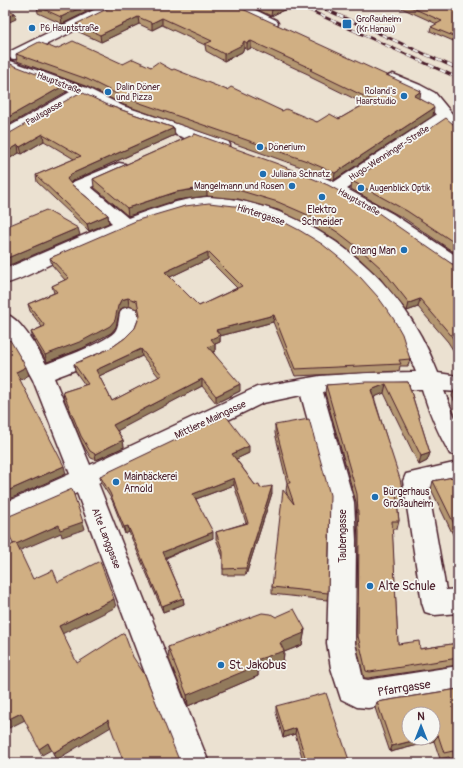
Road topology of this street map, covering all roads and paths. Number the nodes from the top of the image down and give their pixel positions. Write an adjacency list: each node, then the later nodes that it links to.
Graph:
1 (115, 5): 4 (street)
2 (234, 5): 3 (street)
3 (281, 28)
4 (5, 57)
5 (5, 63): 7 (street, Hauptstraße)
6 (382, 74): 8 (street)
7 (82, 91): 10 (street, Hauptstraße); 11 (street, Paulsgasse)
8 (444, 117): 9 (street); 16 (street, Hugo-Wenninger-Straße)
9 (458, 128)
10 (194, 135): 12 (street); 13 (street, Hauptstraße)
11 (5, 136)
12 (172, 145)
13 (236, 151)
14 (136, 161): 17 (street)
15 (293, 172): 16 (street, Hauptstraße)
16 (335, 189): 18 (street, Hauptstraße)
17 (124, 224): 19 (street, Hintergasse); 23 (street, Hintergasse)
18 (458, 266)
19 (5, 277)
20 (129, 314): 22 (street)
21 (5, 321): 22 (street, Alte Langgasse)
22 (41, 375): 28 (street, Alte Langgasse)
23 (429, 381): 24 (street, Mittlere Maingasse); 25 (street, Mittlere Maingasse); 26 (street, Hintergasse)
24 (458, 384)
25 (310, 386): 28 (street, Mittlere Maingasse); 32 (street, Taubengasse)
26 (458, 447)
27 (458, 472): 30 (street)
28 (84, 479): 29 (street, Mittlere Maingasse); 33 (street, Alte Langgasse)
29 (5, 514)
30 (458, 601)
31 (458, 680): 32 (street, Pfarrgasse)
32 (351, 689)
33 (194, 763)

